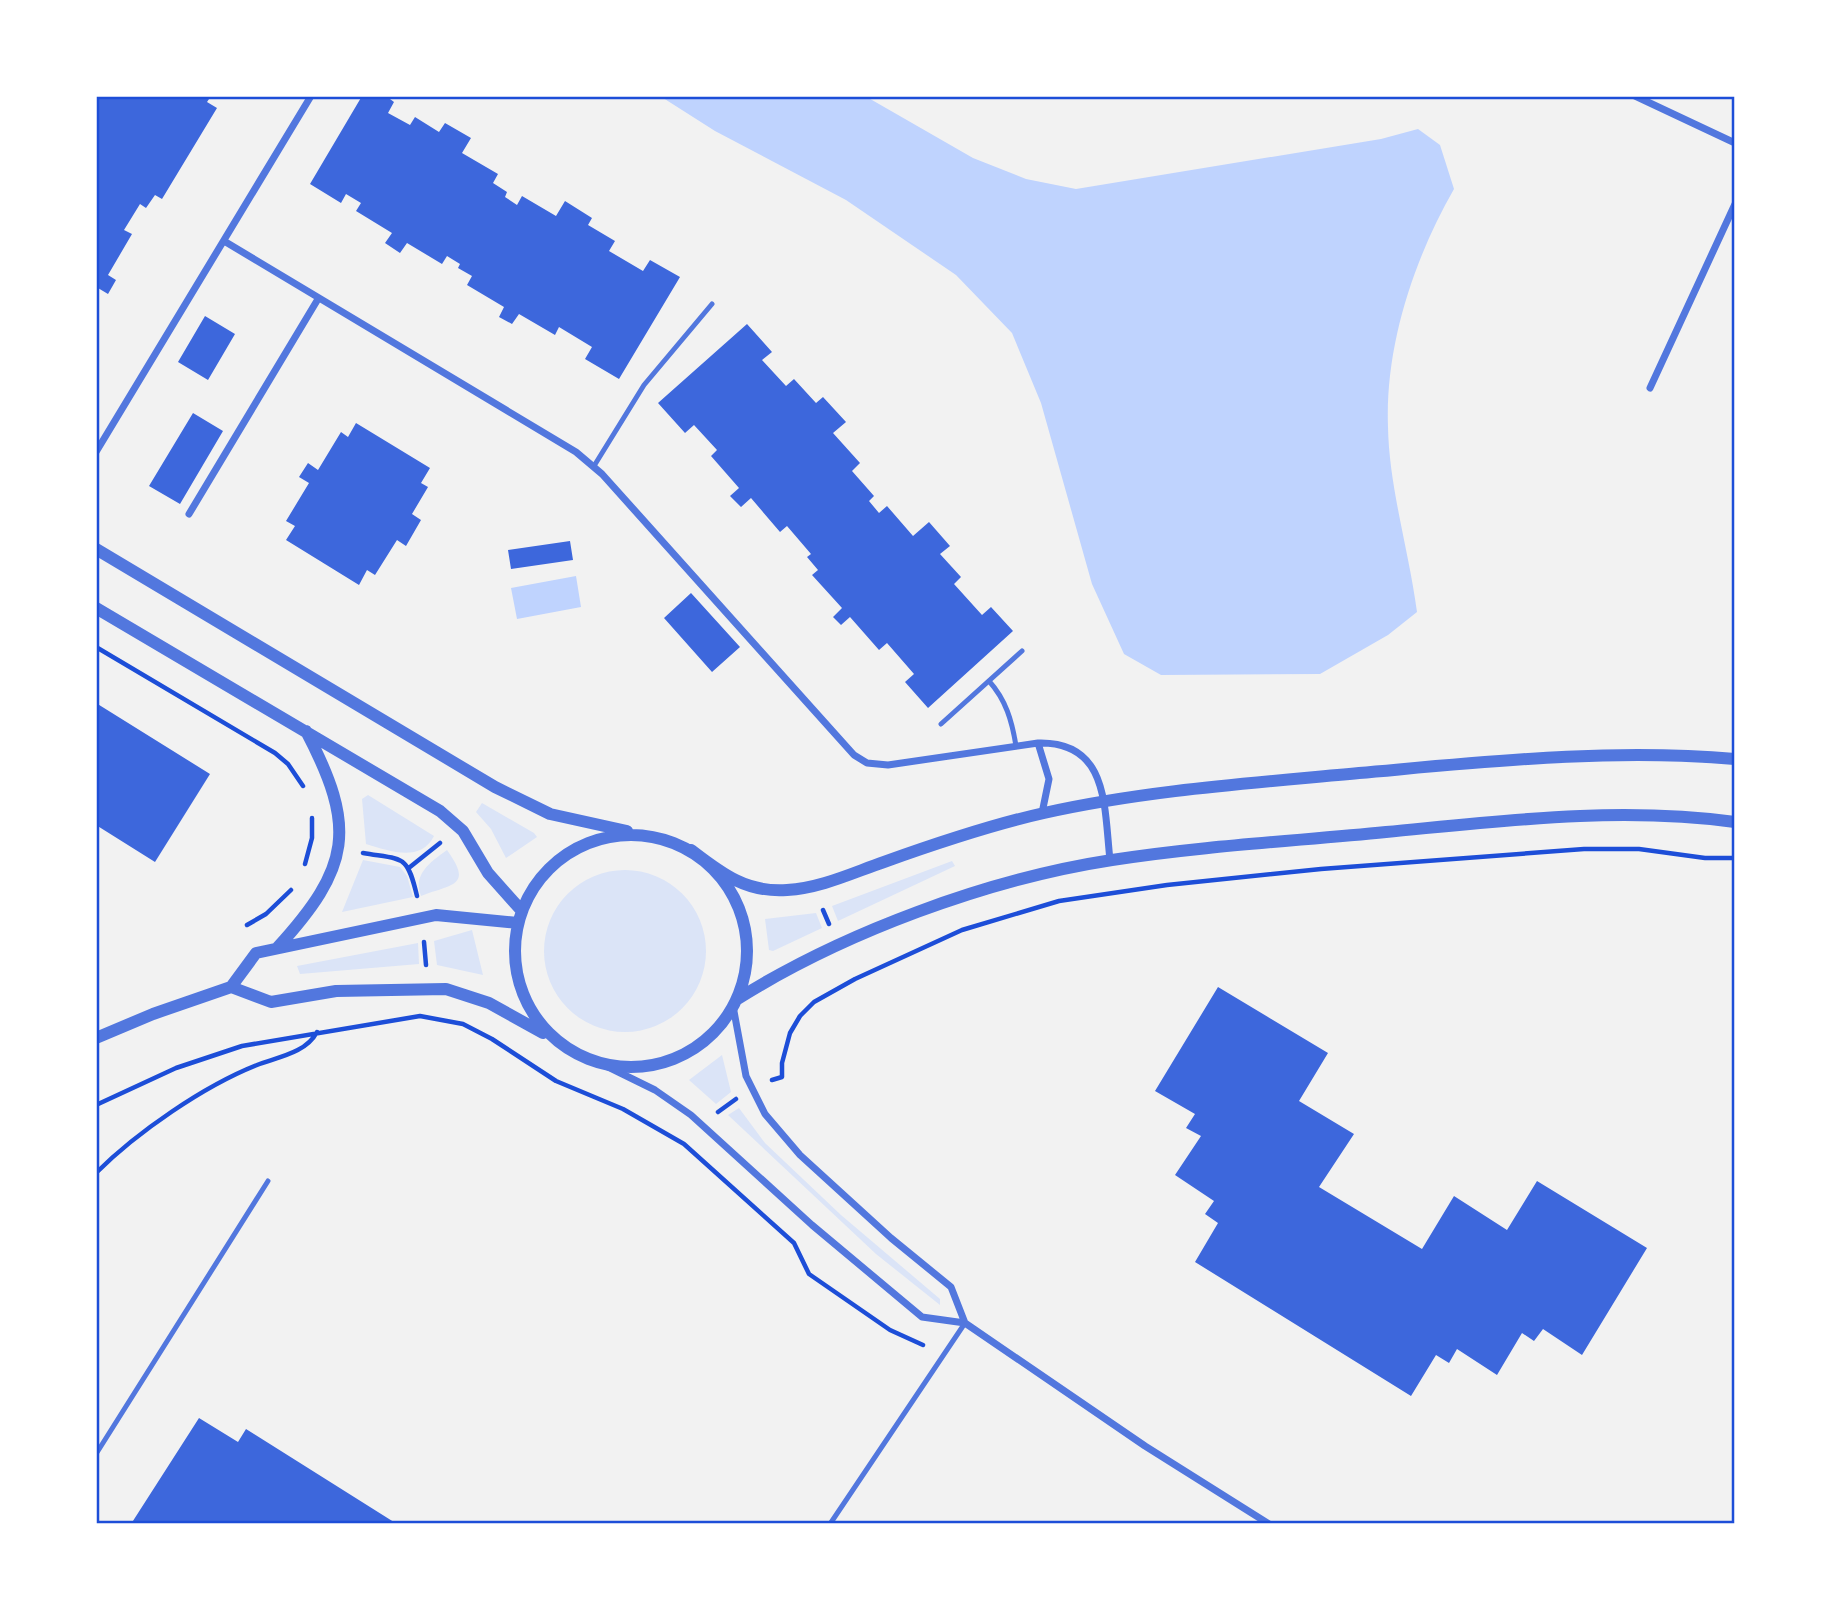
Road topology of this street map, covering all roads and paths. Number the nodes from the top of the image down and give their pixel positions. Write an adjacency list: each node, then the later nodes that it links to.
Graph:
1 (311, 96): 5 (street)
2 (1635, 96): 3 (street)
3 (1735, 143)
4 (1735, 204): 8 (street)
5 (224, 241): 6 (street); 9 (street)
6 (318, 299): 10 (street); 11 (street)
7 (712, 304): 10 (lane)
8 (1650, 388)
9 (96, 452)
10 (594, 466): 20 (street)
11 (188, 514)
12 (96, 549): 27 (street)
13 (96, 608): 18 (street)
14 (96, 648): 22 (path)
15 (1021, 652): 16 (lane)
16 (989, 681): 17 (lane); 20 (lane)
17 (941, 724)
18 (305, 730): 38 (street); 42 (street)
19 (1038, 743): 20 (street); 23 (street); 25 (street)
20 (1016, 746)
21 (1735, 759): 23 (street)
22 (305, 789)
23 (1104, 802): 25 (street); 32 (street)
24 (311, 813): 34 (path)
25 (1042, 813): 29 (street)
26 (1735, 821): 32 (street)
27 (641, 834): 29 (street); 38 (street)
28 (441, 842): 33 (path)
29 (691, 850): 45 (street)
30 (363, 853): 33 (path)
31 (1735, 858): 50 (path)
32 (1110, 860): 45 (street)
33 (410, 867): 36 (path)
34 (302, 871)
35 (298, 880): 39 (path)
36 (418, 898)
37 (823, 910): 40 (path)
38 (519, 916): 42 (street); 48 (street)
39 (247, 925)
40 (830, 925)
41 (424, 941): 43 (path)
42 (277, 948): 44 (street)
43 (426, 965)
44 (231, 987): 47 (street); 48 (street)
45 (735, 1003): 49 (street); 56 (street)
46 (317, 1031): 52 (path); 54 (path); 57 (path)
47 (96, 1038)
48 (554, 1039): 49 (street)
49 (602, 1064): 56 (street)
50 (769, 1081)
51 (735, 1100): 53 (path)
52 (96, 1105)
53 (721, 1110)
54 (96, 1173)
55 (268, 1181): 58 (lane)
56 (965, 1323): 59 (lane); 60 (street)
57 (923, 1345)
58 (96, 1454)
59 (830, 1524)
60 (1269, 1524)

